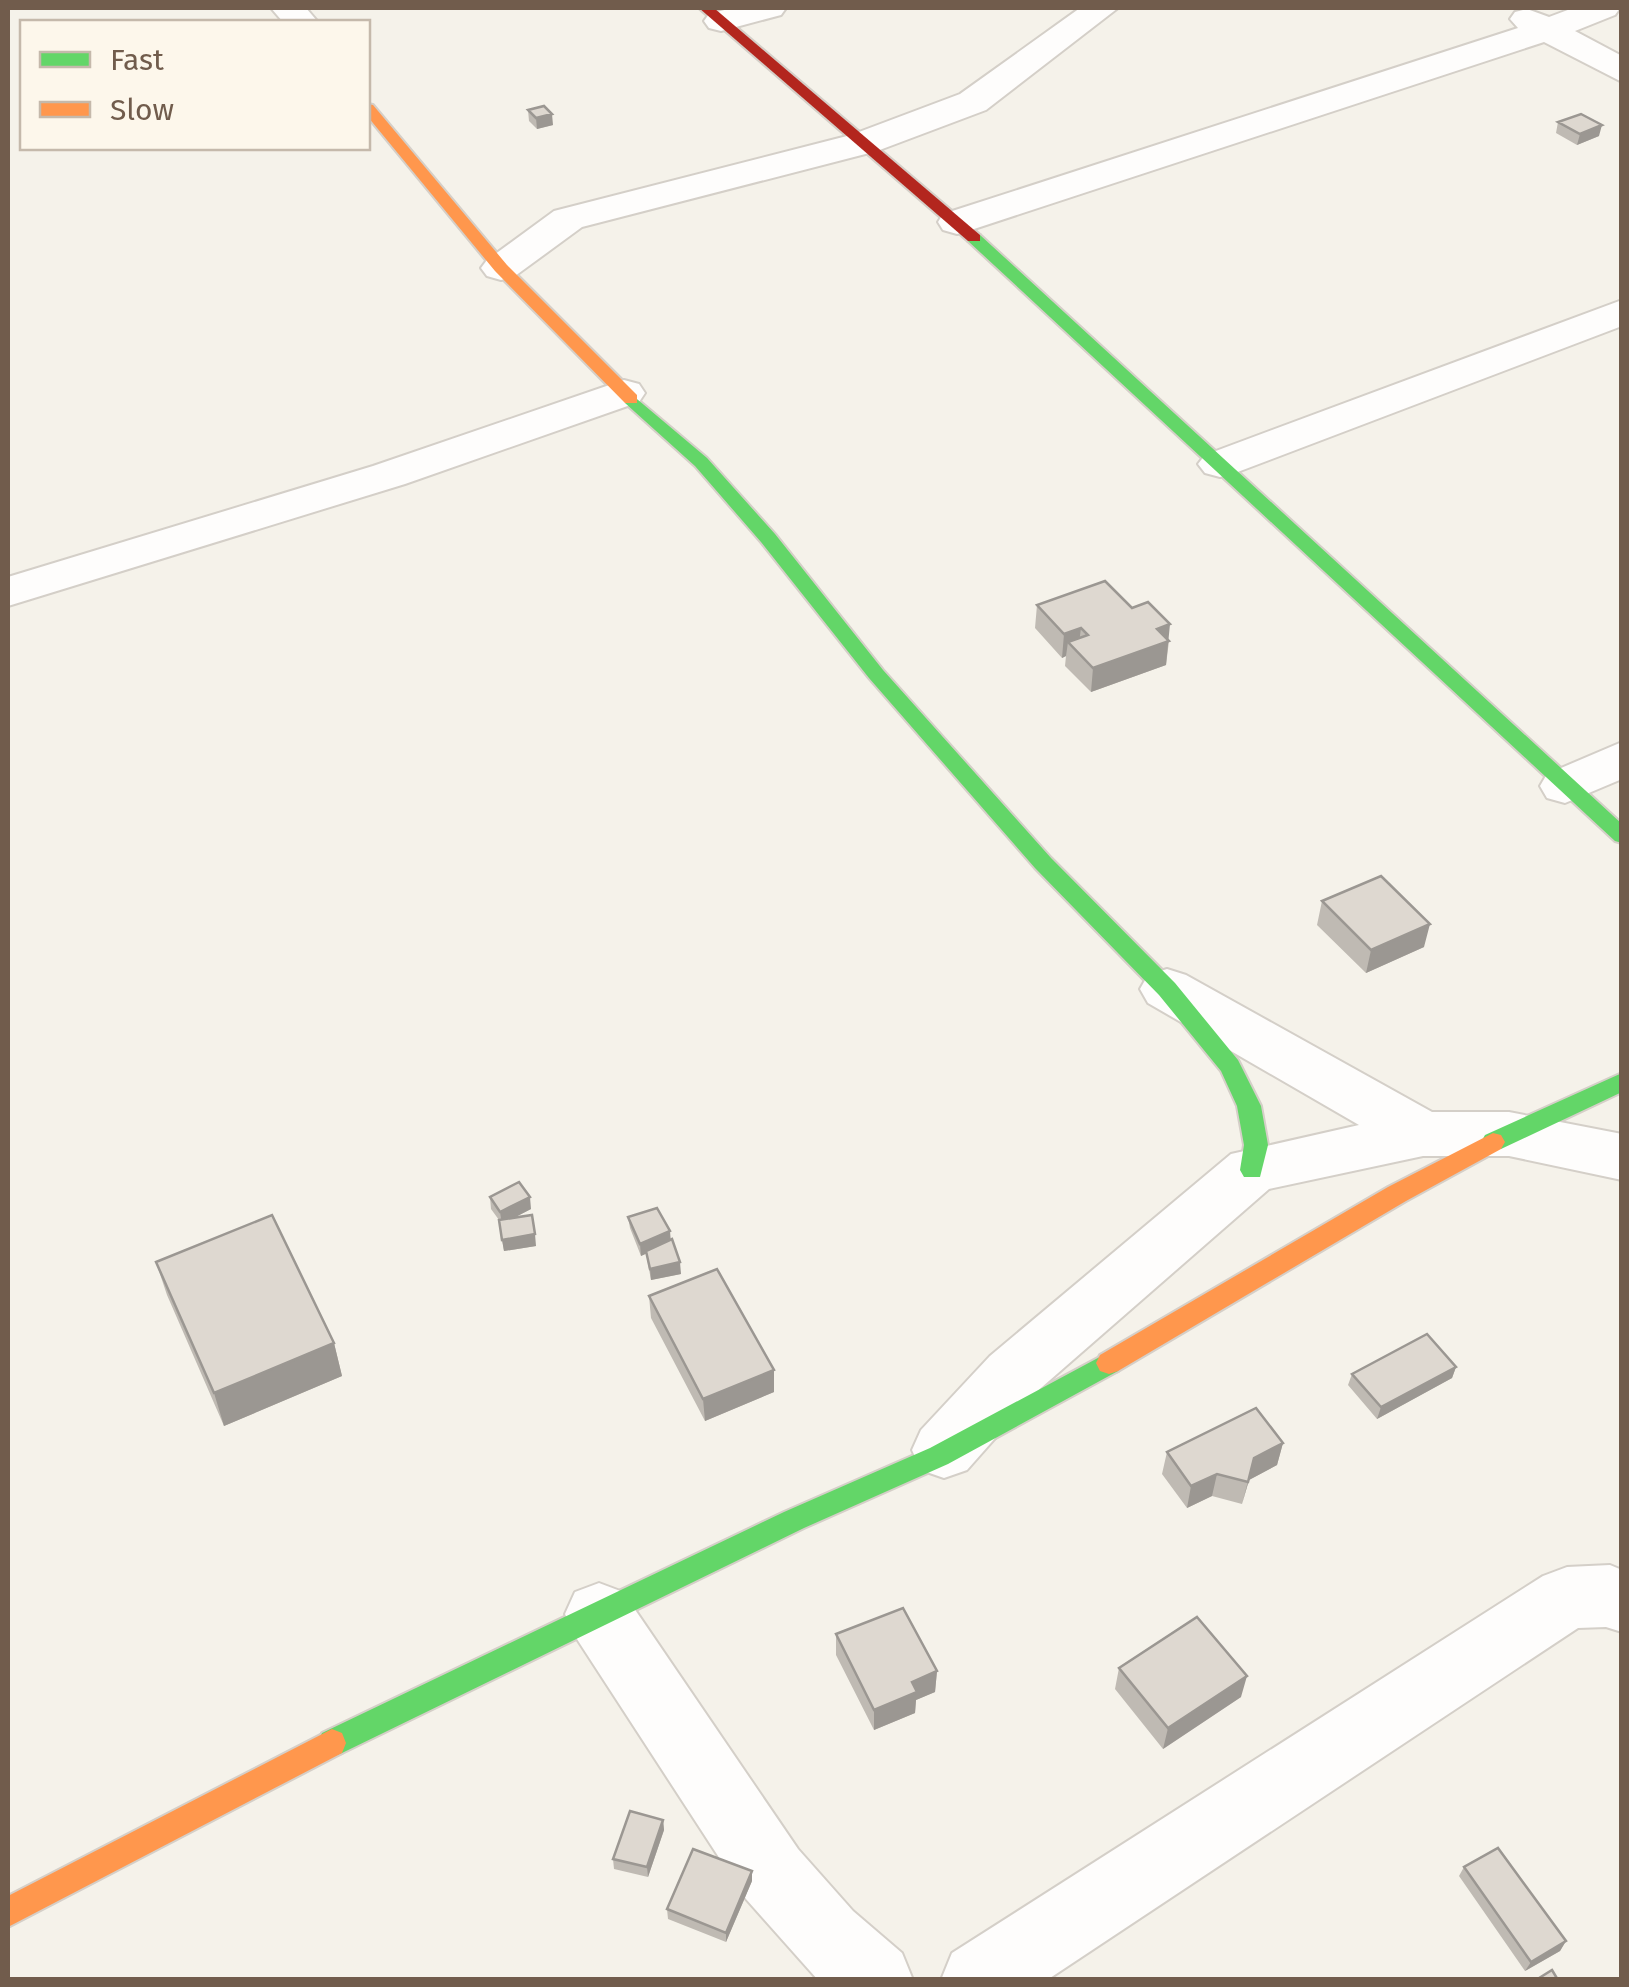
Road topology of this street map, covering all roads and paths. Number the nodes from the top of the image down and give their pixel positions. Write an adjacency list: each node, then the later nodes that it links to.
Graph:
1 (768, 8): 5 (street)
2 (1100, 8): 9 (street)
3 (1507, 8): 6 (street)
4 (1603, 8): 6 (street)
5 (713, 14): 9 (street)
6 (1546, 30): 7 (street); 10 (street)
7 (1622, 70)
8 (370, 110): 11 (street)
9 (864, 142): 10 (street); 11 (street)
10 (956, 222): 14 (street)
11 (501, 268): 13 (street)
12 (1622, 312): 14 (street)
13 (624, 393): 15 (street); 19 (street)
14 (1220, 464): 17 (street)
15 (8, 592)
16 (1622, 758): 17 (street)
17 (1565, 786): 18 (street)
18 (1622, 836)
19 (1167, 989): 21 (street); 24 (street)
20 (1622, 1082): 22 (street)
21 (1423, 1134): 22 (street); 24 (street)
22 (1510, 1134): 23 (street); 25 (street)
23 (1622, 1157)
24 (1252, 1170): 25 (street)
25 (939, 1456): 27 (street)
26 (1622, 1602): 30 (street)
27 (598, 1614): 28 (street); 29 (street)
28 (8, 1912)
29 (875, 1980)
30 (979, 1980)

